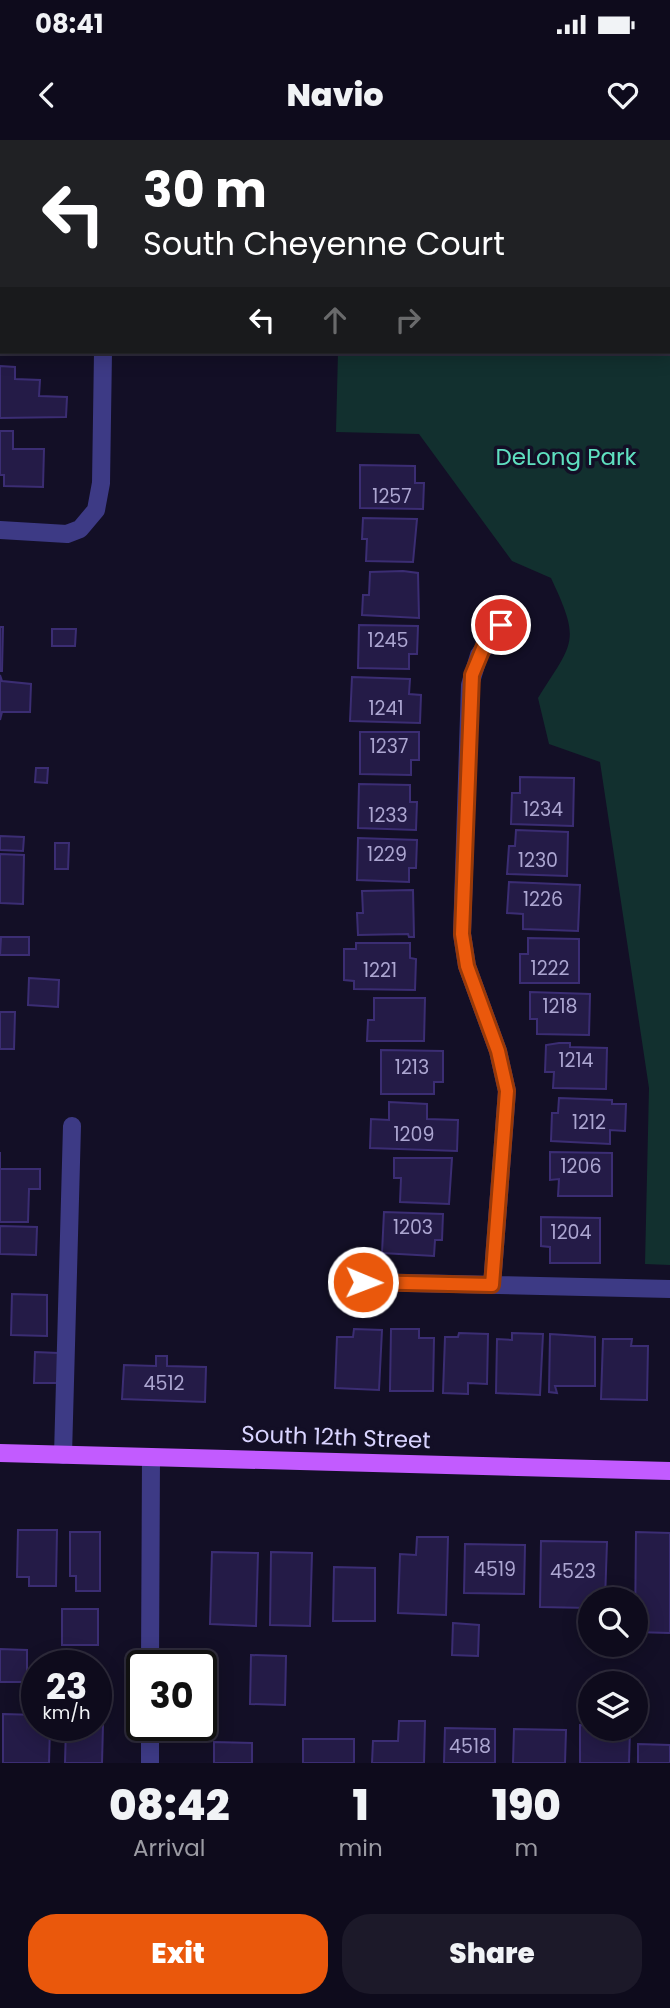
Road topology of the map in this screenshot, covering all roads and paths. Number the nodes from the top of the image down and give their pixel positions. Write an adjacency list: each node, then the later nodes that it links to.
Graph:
1 (103, 354): 2 (street)
2 (0, 530)
3 (501, 625): 6 (street)
4 (72, 1126): 9 (street)
5 (363, 1282): 6 (street)
6 (492, 1285): 7 (street)
7 (670, 1289)
8 (0, 1453): 9 (main road, South 12th Street)
9 (63, 1455): 10 (main road, South 12th Street)
10 (151, 1457): 11 (main road, South 12th Street); 12 (street)
11 (670, 1471)
12 (150, 1650)
13 (150, 1741): 14 (street)
14 (150, 1763)

